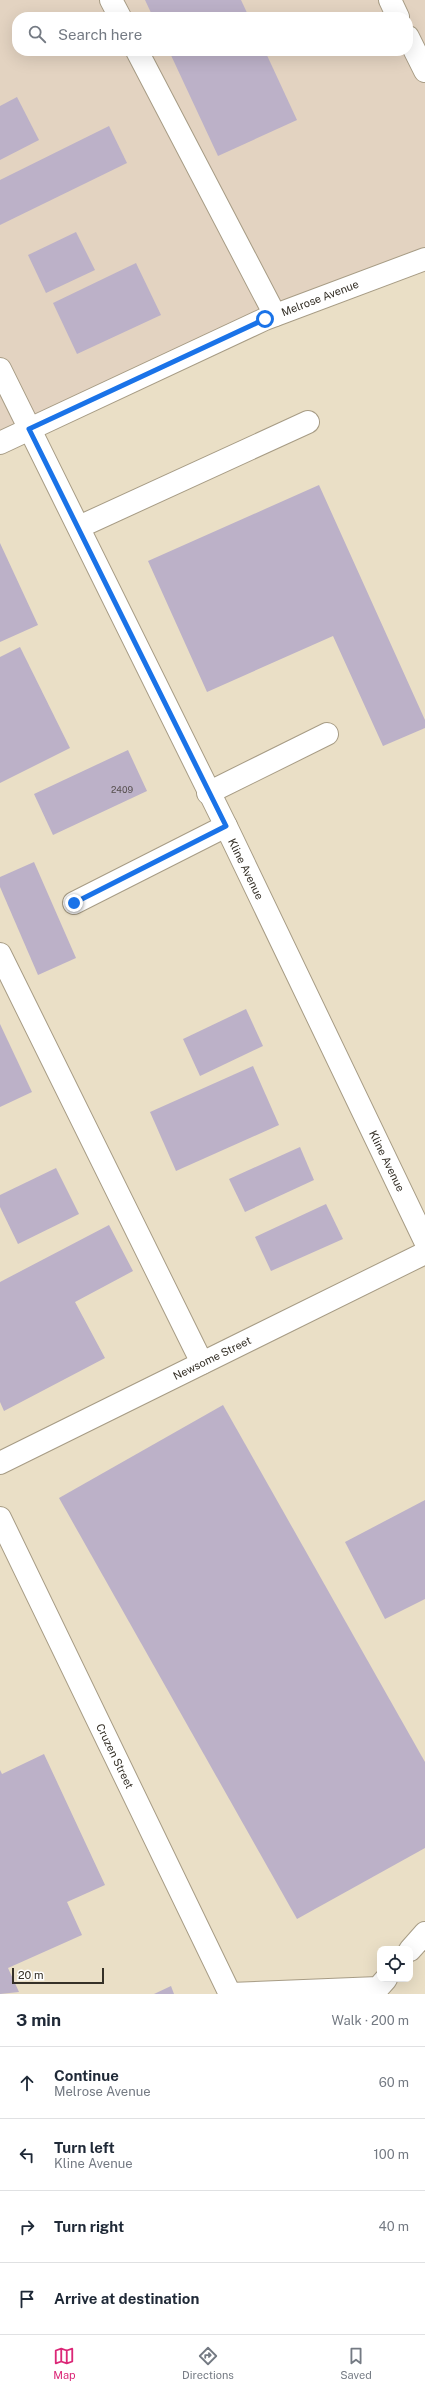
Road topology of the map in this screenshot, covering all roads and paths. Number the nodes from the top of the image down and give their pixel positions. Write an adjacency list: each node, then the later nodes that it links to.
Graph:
1 (111, 0): 3 (street)
2 (390, 0): 4 (street)
3 (117, 12)
4 (396, 12)
5 (413, 47): 7 (street)
6 (140, 56): 9 (street)
7 (425, 71)
8 (425, 260): 9 (street, Melrose Avenue)
9 (276, 315): 12 (street, Melrose Avenue)
10 (0, 370): 12 (street, Kline Avenue)
11 (308, 422): 14 (street)
12 (29, 429): 13 (street, Melrose Avenue); 14 (street, Kline Avenue)
13 (0, 443)
14 (79, 528): 16 (street, Kline Avenue)
15 (328, 734): 16 (street)
16 (208, 794): 17 (street, Kline Avenue)
17 (226, 826): 18 (street); 20 (street, Kline Avenue)
18 (74, 903)
19 (0, 954): 22 (street)
20 (425, 1241)
21 (425, 1253): 22 (street, Newsome Street)
22 (202, 1363): 23 (street, Newsome Street)
23 (0, 1463)
24 (0, 1518): 28 (street, Cruzen Street)
25 (425, 1933): 26 (street)
26 (413, 1947)
27 (383, 1982): 28 (street)
28 (230, 1994)

